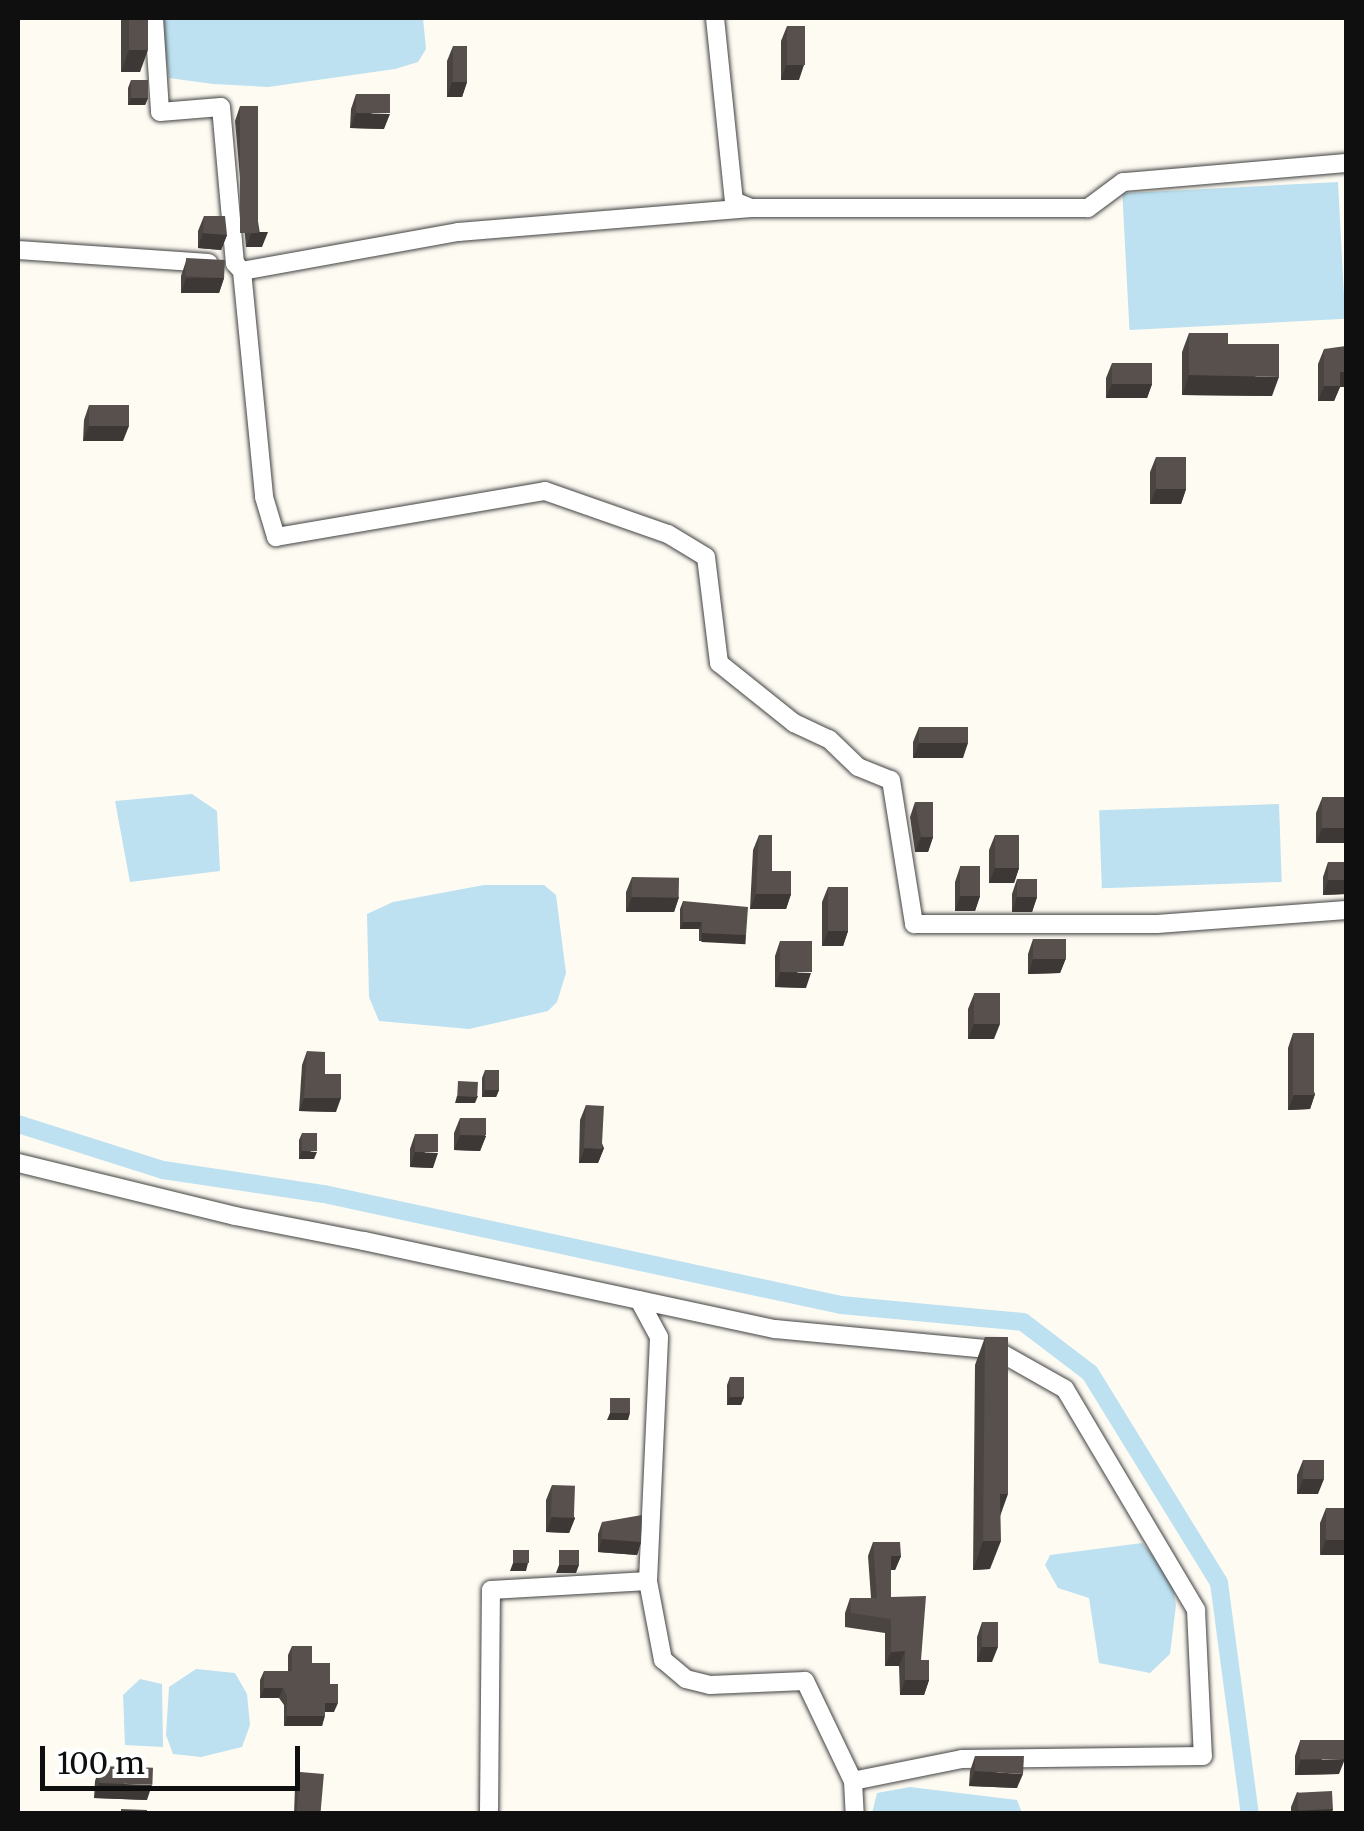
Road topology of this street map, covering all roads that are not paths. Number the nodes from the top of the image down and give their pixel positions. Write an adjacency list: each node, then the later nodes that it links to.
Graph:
1 (154, 18): 6 (street)
2 (716, 18): 4 (street)
3 (1346, 163): 4 (street)
4 (752, 208): 6 (street)
5 (18, 250): 6 (street)
6 (238, 267): 7 (street)
7 (1346, 910)
8 (18, 1164): 9 (street)
9 (639, 1300): 10 (street); 11 (street)
10 (648, 1581): 11 (street); 12 (street)
11 (853, 1781): 13 (street)
12 (489, 1814)
13 (855, 1814)

